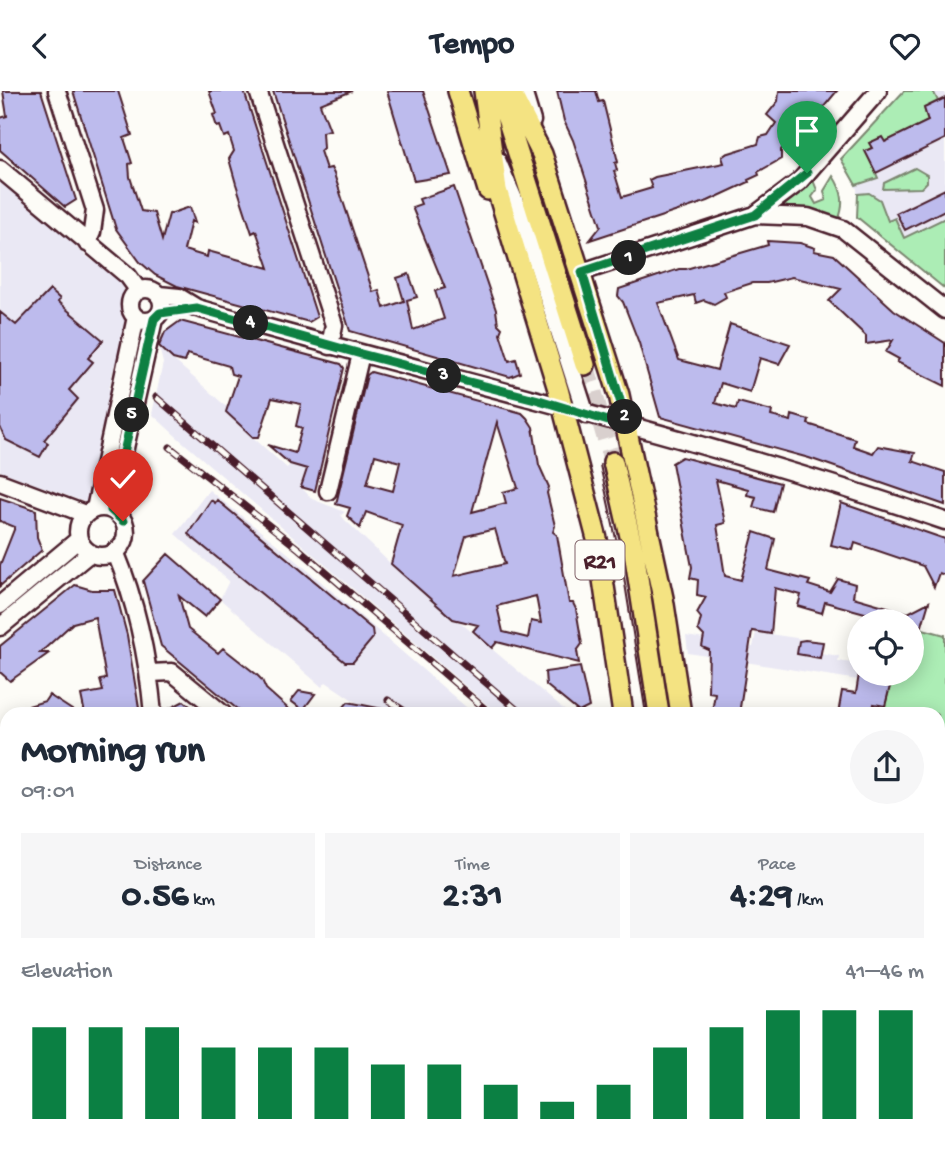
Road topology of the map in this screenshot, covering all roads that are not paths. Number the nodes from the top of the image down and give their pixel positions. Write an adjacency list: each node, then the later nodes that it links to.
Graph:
1 (57, 91): 13 (street)
2 (258, 91): 22 (street)
3 (458, 91): 14 (main road)
4 (484, 91): 9 (main road, R21)
5 (498, 91): 24 (main road)
6 (510, 91): 10 (main road)
7 (523, 91): 10 (street)
8 (878, 91): 12 (street)
9 (492, 148): 14 (main road, R21); 26 (street)
10 (542, 153): 15 (main road)
11 (0, 169): 13 (street)
12 (781, 207): 15 (street); 19 (street)
13 (87, 243): 16 (street)
14 (511, 246): 25 (main road, R21)
15 (582, 272): 27 (main road)
16 (139, 291): 17 (street); 21 (street)
17 (159, 295): 18 (street); 20 (street)
18 (197, 308): 20 (street); 22 (street)
19 (945, 310)
20 (157, 316): 21 (street); 29 (street)
21 (136, 317): 28 (street)
22 (330, 346): 23 (street)
23 (361, 354): 25 (street); 32 (street)
24 (585, 365)
25 (564, 408): 26 (street); 43 (main road, R21)
26 (586, 415): 27 (street)
27 (628, 427): 34 (street); 45 (main road)
28 (108, 441): 29 (street); 33 (street)
29 (123, 458): 33 (street)
30 (613, 462): 44 (main road, R21)
31 (0, 482): 33 (street)
32 (328, 491)
33 (97, 511): 35 (street); 36 (street)
34 (945, 521)
35 (79, 539): 37 (street); 38 (street)
36 (116, 551): 37 (street); 40 (street)
37 (90, 553): 39 (street)
38 (0, 605)
39 (0, 627)
40 (150, 673): 41 (street); 42 (street)
41 (152, 707)
42 (214, 707)
43 (621, 707)
44 (658, 707)
45 (680, 707)

